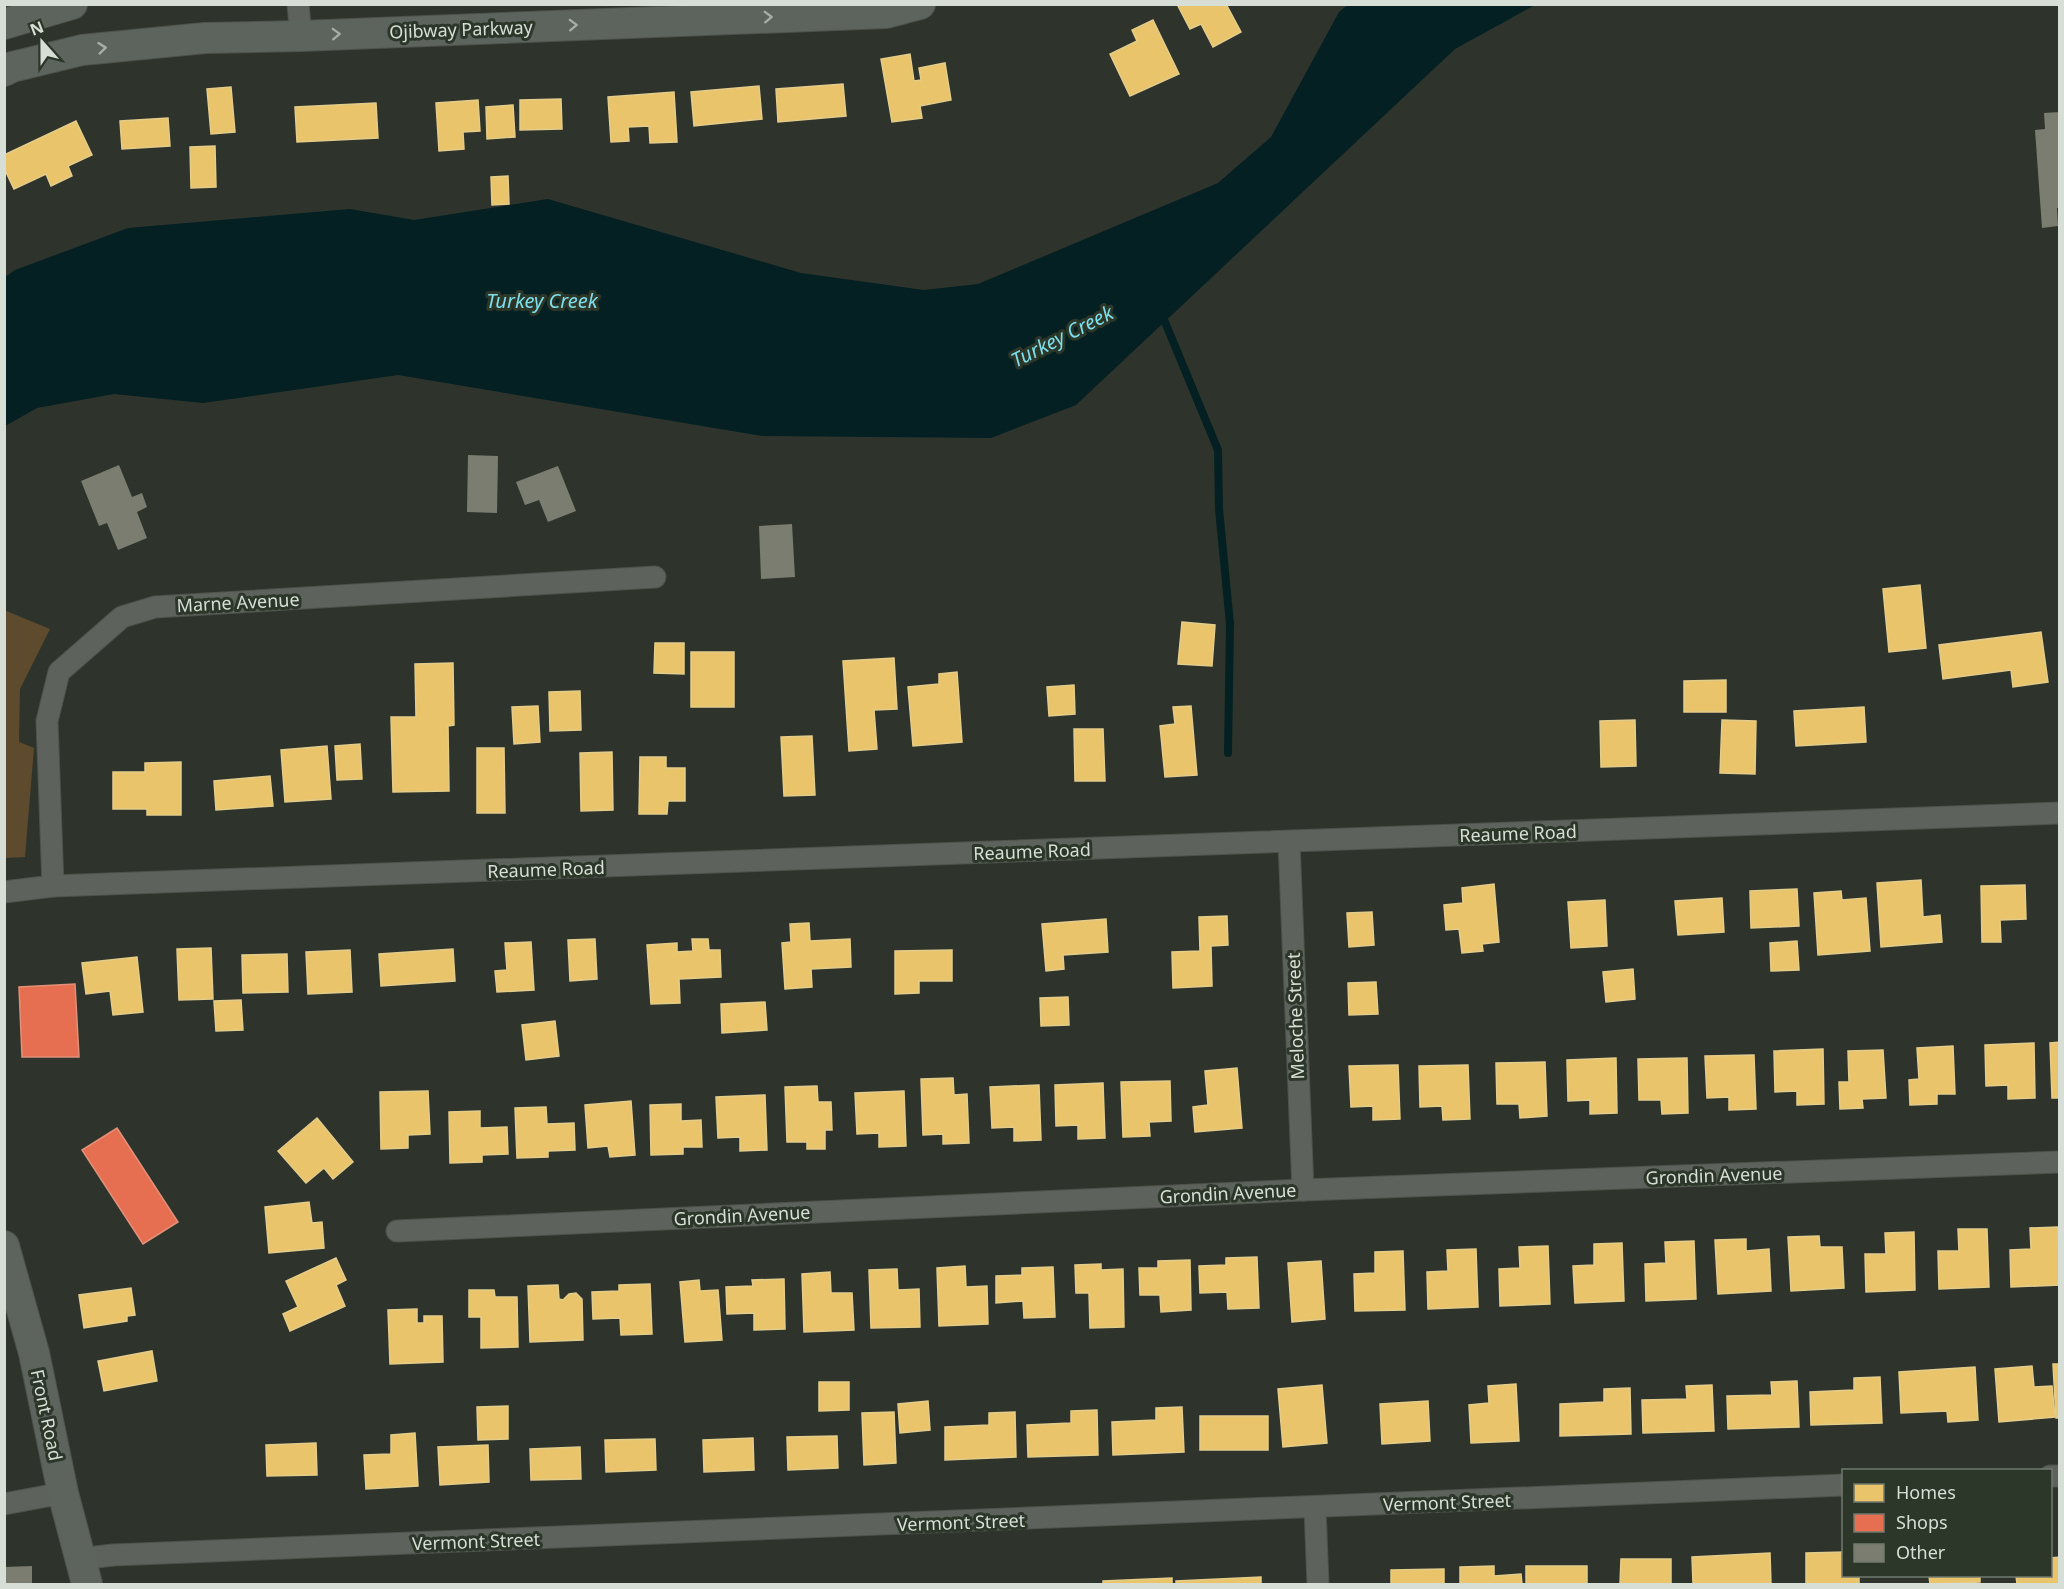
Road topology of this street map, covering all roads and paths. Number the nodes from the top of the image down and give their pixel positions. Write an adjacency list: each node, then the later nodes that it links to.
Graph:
1 (72, 4): 4 (main road)
2 (298, 4): 5 (street)
3 (920, 4): 5 (main road, Ojibway Parkway, one-way to 3)
4 (4, 24)
5 (301, 36): 6 (main road, Ojibway Parkway, one-way to 5)
6 (4, 71)
7 (655, 576): 10 (street, Marne Avenue)
8 (2060, 813): 9 (street, Reaume Road)
9 (1289, 842): 10 (street, Reaume Road); 13 (street, Meloche Street)
10 (53, 886): 11 (street, Reaume Road)
11 (4, 891)
12 (2060, 1162): 13 (street, Grondin Avenue)
13 (1303, 1190): 14 (street, Grondin Avenue)
14 (397, 1231)
15 (4, 1245): 17 (main road, Front Road)
16 (1842, 1485): 19 (street, Vermont Street)
17 (63, 1493): 18 (street); 20 (main road, Front Road)
18 (4, 1504)
19 (1315, 1508): 20 (street, Vermont Street); 21 (street)
20 (83, 1572)
21 (1318, 1584)

